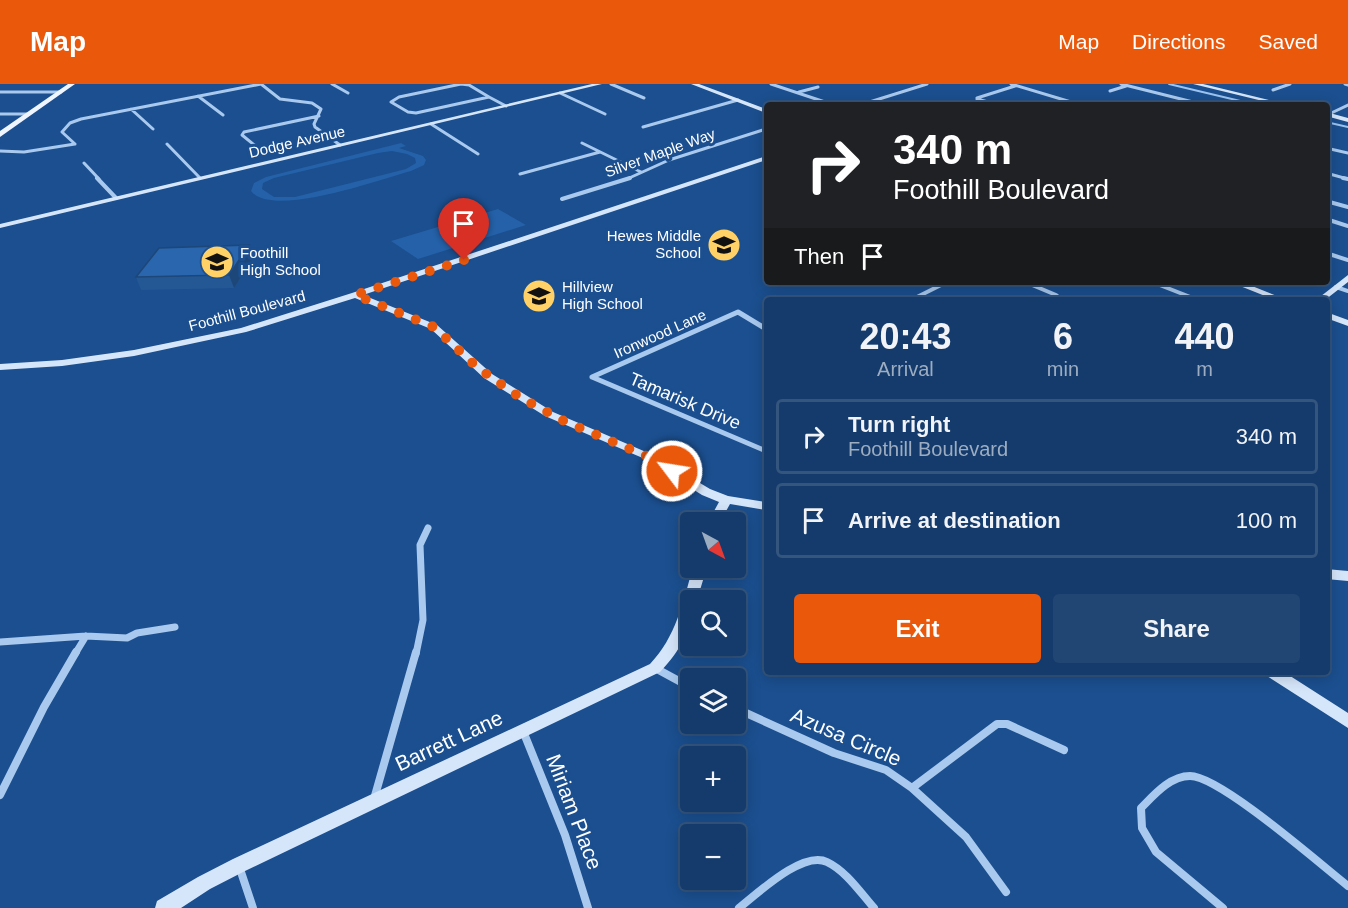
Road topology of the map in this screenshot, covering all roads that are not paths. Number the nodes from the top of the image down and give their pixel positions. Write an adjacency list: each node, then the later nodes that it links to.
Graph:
1 (72, 84): 18 (main road)
2 (261, 84): 22 (street); 43 (street)
3 (332, 84): 19 (street)
4 (599, 84): 20 (street, Dodge Avenue)
5 (611, 84): 24 (street)
6 (694, 84): 25 (street)
7 (771, 84): 21 (street)
8 (927, 84): 28 (street)
9 (1121, 84): 13 (street)
10 (1196, 84): 33 (street)
11 (1290, 84): 15 (street)
12 (1013, 85): 29 (street); 30 (street)
13 (1127, 86): 16 (street); 26 (street)
14 (818, 87): 21 (street)
15 (1273, 90)
16 (1110, 91)
17 (0, 92): 18 (street)
18 (61, 92): 40 (main road)
19 (348, 93)
20 (560, 93): 35 (street, Dodge Avenue); 41 (street)
21 (797, 93): 27 (street)
22 (198, 96): 36 (street); 42 (street)
23 (489, 97): 23 (street); 35 (street)
24 (644, 98)
25 (738, 100): 37 (street); 47 (street)
26 (1184, 100): 31 (street); 32 (street)
27 (825, 102)
28 (870, 102)
29 (990, 102)
30 (1071, 102)
31 (1178, 102)
32 (1192, 102)
33 (1273, 102)
34 (1348, 105): 38 (street)
35 (506, 106): 46 (street, Dodge Avenue)
36 (130, 109): 48 (street); 56 (street)
37 (764, 110)
38 (1330, 113)
39 (0, 114): 40 (street)
40 (29, 114): 50 (main road)
41 (605, 114)
42 (223, 115)
43 (319, 116): 53 (street); 54 (street)
44 (1330, 116): 45 (street)
45 (1348, 120)
46 (431, 124): 53 (street, Dodge Avenue); 59 (street)
47 (643, 127)
48 (153, 129)
49 (764, 130): 62 (street, Silver Maple Way)
50 (0, 135)
51 (582, 142): 57 (street)
52 (167, 144): 65 (street)
53 (340, 145): 65 (street, Dodge Avenue)
54 (258, 148)
55 (1330, 149): 58 (street)
56 (0, 151)
57 (600, 152): 62 (street); 63 (street)
58 (1348, 153)
59 (478, 154)
60 (764, 159): 83 (street, Foothill Boulevard)
61 (84, 163): 67 (street)
62 (641, 172): 68 (street, Silver Maple Way)
63 (520, 174)
64 (1330, 174): 66 (street)
65 (200, 178): 67 (street, Dodge Avenue)
66 (1348, 179)
67 (117, 198): 72 (street, Dodge Avenue)
68 (562, 199)
69 (1330, 202): 70 (street)
70 (1348, 207)
71 (1330, 220): 73 (street)
72 (0, 226)
73 (1348, 226)
74 (1330, 254): 75 (street)
75 (1348, 260)
76 (1348, 278): 81 (street)
77 (941, 285): 84 (street)
78 (1032, 285): 85 (street)
79 (1160, 285): 86 (street)
80 (1242, 285): 87 (street)
81 (1336, 287): 82 (street); 88 (street)
82 (1348, 291)
83 (355, 295): 92 (street, Foothill Boulevard); 95 (street)
84 (917, 297)
85 (1058, 297)
86 (1190, 297)
87 (1275, 297)
88 (1324, 297)
89 (1330, 316): 90 (street)
90 (1348, 323)
91 (764, 328): 93 (street, Ironwood Lane)
92 (1, 368)
93 (592, 377): 94 (street, Tamarisk Drive)
94 (764, 450)
95 (726, 500): 96 (street); 97 (street)
96 (764, 506)
97 (719, 512)
98 (428, 528): 114 (street)
99 (1330, 574): 100 (street)
100 (1348, 576)
101 (696, 578): 105 (street, Barrett Lane)
102 (175, 627): 103 (street)
103 (86, 636): 104 (street); 113 (street)
104 (0, 642)
105 (655, 668): 107 (street); 110 (street, Barrett Lane)
106 (1277, 675): 109 (street)
107 (680, 682)
108 (746, 713): 112 (street, Azusa Circle)
109 (1348, 721)
110 (523, 730): 114 (street, Barrett Lane); 120 (street, Miriam Place)
111 (1064, 750): 112 (street)
112 (912, 788): 117 (street, Azusa Circle)
113 (0, 795)
114 (374, 800): 115 (street, Barrett Lane)
115 (239, 865): 118 (street, Barrett Lane); 119 (street)
116 (1348, 886): 123 (street)
117 (1006, 892)
118 (164, 908)
119 (253, 908)
120 (588, 908)
121 (739, 908): 122 (street)
122 (874, 908)
123 (1223, 908)

